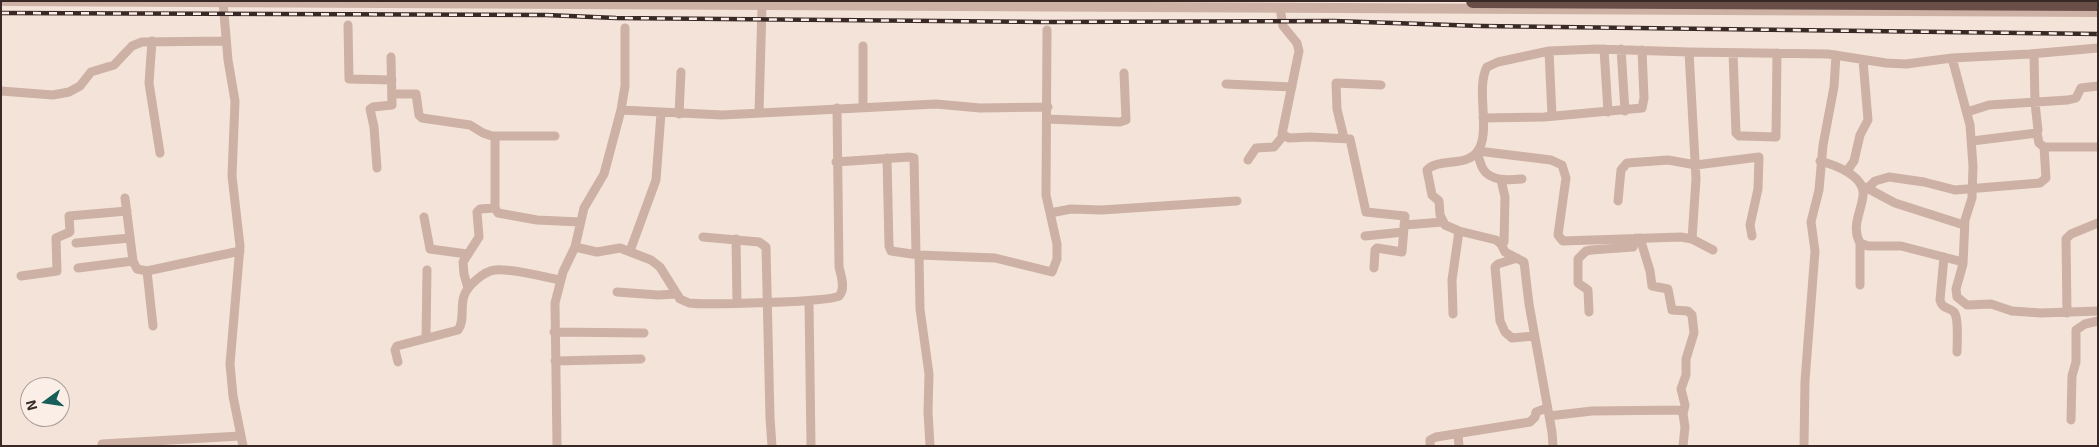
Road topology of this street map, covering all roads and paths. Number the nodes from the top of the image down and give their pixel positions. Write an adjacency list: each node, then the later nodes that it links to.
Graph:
1 (4, 1): 3 (street)
2 (1473, 1): 7 (highway)
3 (116, 2): 4 (street)
4 (223, 2): 5 (street); 18 (street)
5 (322, 2): 6 (street)
6 (676, 4): 10 (street)
7 (2098, 4)
8 (1079, 5): 10 (street); 12 (street)
9 (1442, 5): 11 (street); 12 (street)
10 (762, 6): 48 (street)
11 (1784, 6): 13 (street)
12 (1280, 8): 39 (street)
13 (2098, 12)
14 (348, 25): 35 (street)
15 (625, 28): 46 (street)
16 (1046, 30): 44 (street)
17 (152, 41): 18 (street); 40 (street); 64 (street)
18 (225, 41): 102 (street)
19 (863, 46): 43 (street)
20 (1604, 48): 22 (street); 24 (street); 49 (street)
21 (2098, 48): 28 (street)
22 (1621, 49): 23 (street); 47 (street)
23 (1642, 50): 25 (street); 47 (street)
24 (1550, 51): 53 (street); 54 (street)
25 (1689, 52): 26 (street); 70 (street)
26 (1733, 53): 27 (street); 27 (street)
27 (1777, 53): 29 (street)
28 (2034, 54): 31 (street); 42 (street)
29 (1836, 55): 32 (street); 68 (street)
30 (392, 57): 35 (street)
31 (1952, 58): 32 (street); 50 (street)
32 (1863, 60): 72 (street)
33 (681, 72): 52 (street)
34 (1124, 73): 55 (street)
35 (392, 80): 41 (street)
36 (1226, 84): 39 (street)
37 (1381, 85): 60 (street)
38 (2098, 86): 42 (street)
39 (1292, 87): 59 (street)
40 (1, 91)
41 (392, 94): 57 (street); 71 (street)
42 (2035, 103): 50 (street); 56 (street)
43 (862, 106): 44 (street); 45 (street)
44 (1048, 106): 55 (street)
45 (837, 108): 48 (street); 69 (street)
46 (621, 110): 51 (street); 84 (street)
47 (1625, 111): 49 (street)
48 (759, 112): 52 (street)
49 (1608, 112): 53 (street)
50 (1967, 112): 61 (street)
51 (662, 113): 52 (street); 103 (street)
52 (679, 114)
53 (1552, 116): 54 (street)
54 (1483, 118): 65 (street)
55 (1048, 119): 82 (street)
56 (2037, 132): 61 (street); 62 (street)
57 (494, 136): 58 (street); 80 (street)
58 (555, 136)
59 (1283, 136): 60 (street); 67 (street)
60 (1344, 138): 88 (street)
61 (1972, 141): 76 (street)
62 (2044, 148): 63 (street); 76 (street)
63 (2098, 148)
64 (160, 153)
65 (1477, 153): 74 (street); 85 (street); 94 (street)
66 (887, 158): 69 (street); 105 (street); 105 (street)
67 (1248, 160)
68 (1820, 161): 72 (street); 153 (street)
69 (836, 162): 121 (street)
70 (1696, 165): 79 (street); 92 (street); 96 (street)
71 (377, 168)
72 (1847, 171): 75 (street)
73 (1522, 179): 74 (street)
74 (1501, 180): 97 (street)
75 (1865, 188): 76 (street); 87 (street); 99 (street)
76 (1972, 190): 87 (street)
77 (125, 198): 81 (street)
78 (1237, 201): 82 (street)
79 (1618, 201)
80 (495, 208): 84 (street); 104 (street)
81 (127, 210): 93 (street); 114 (street)
82 (1050, 213): 105 (street)
83 (424, 217): 104 (street)
84 (580, 222): 100 (street)
85 (1443, 222): 88 (street); 89 (street)
86 (2098, 223): 125 (street)
87 (1964, 225): 109 (street)
88 (1404, 229): 91 (street); 111 (street)
89 (1459, 232): 107 (street); 126 (street)
90 (703, 236): 95 (street)
91 (1365, 236)
92 (1752, 236)
93 (130, 238): 98 (street); 108 (street)
94 (1638, 238): 96 (street); 124 (street); 137 (street)
95 (736, 239): 120 (street); 122 (street)
96 (1692, 239): 101 (street)
97 (1504, 242)
98 (76, 243)
99 (1860, 243): 106 (street); 116 (street)
100 (576, 247): 103 (street); 115 (street)
101 (1713, 250)
102 (240, 251): 113 (street); 141 (street)
103 (630, 251): 119 (street)
104 (468, 254): 117 (street)
105 (917, 255): 148 (street)
106 (1944, 257): 109 (street); 133 (street)
107 (1520, 258): 131 (street); 131 (street)
108 (133, 262): 110 (street); 113 (street)
109 (1963, 262): 125 (street)
110 (78, 268)
111 (1374, 268)
112 (427, 270): 132 (street)
113 (147, 272): 128 (street)
114 (20, 276)
115 (560, 280): 117 (street); 129 (street)
116 (1860, 285)
117 (468, 288): 132 (street)
118 (616, 292): 119 (street)
119 (676, 294): 122 (street)
120 (767, 302): 121 (street); 122 (street); 146 (street)
121 (809, 302): 147 (street)
122 (738, 303)
123 (2098, 311): 125 (street)
124 (1589, 312)
125 (2067, 313)
126 (1453, 314)
127 (2098, 322): 139 (street)
128 (152, 326)
129 (554, 332): 130 (street); 136 (street)
130 (644, 333)
131 (1534, 336): 138 (street)
132 (426, 338): 135 (street)
133 (1957, 352)
134 (641, 359): 136 (street)
135 (398, 362)
136 (554, 362): 145 (street)
137 (1684, 410): 138 (street); 152 (street)
138 (1548, 412): 140 (street); 151 (street)
139 (2071, 420)
140 (1458, 434): 149 (street); 150 (street)
141 (240, 436): 143 (street); 144 (street)
142 (102, 444): 143 (street)
143 (133, 444)
144 (244, 446)
145 (557, 446)
146 (772, 446)
147 (811, 446)
148 (930, 446)
149 (1430, 446)
150 (1460, 446)
151 (1553, 446)
152 (1683, 446)
153 (1804, 446)

